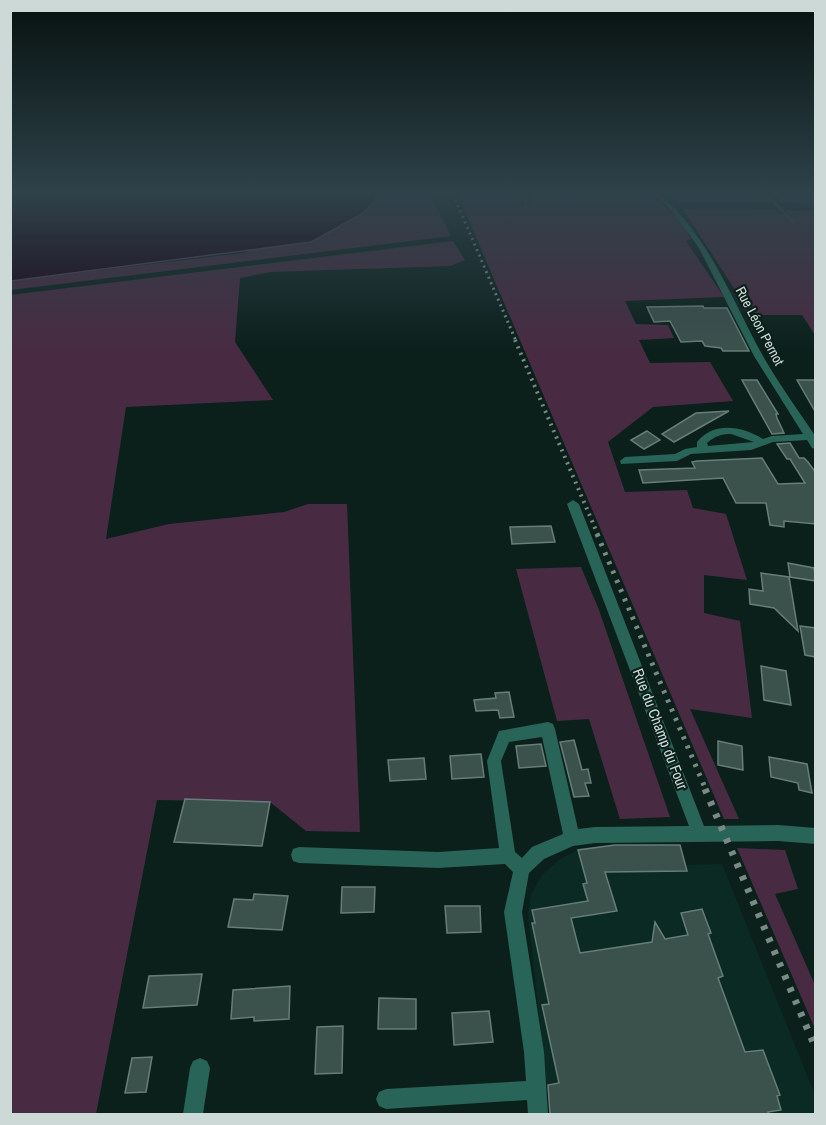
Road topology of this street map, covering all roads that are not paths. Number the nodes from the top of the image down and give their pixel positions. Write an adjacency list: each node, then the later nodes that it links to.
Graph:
1 (700, 246): 2 (street, Rue Léon Pernot)
2 (813, 441): 3 (street)
3 (761, 442): 4 (street); 4 (street)
4 (704, 450): 5 (street)
5 (625, 460)
6 (573, 504): 7 (street, Rue du Champ du Four)
7 (700, 835): 8 (street); 9 (street)
8 (816, 836)
9 (572, 838): 11 (street); 12 (street)
10 (299, 855): 11 (street)
11 (508, 856): 12 (street)
12 (522, 869): 14 (street)
13 (200, 1068): 16 (street)
14 (536, 1090): 15 (street); 17 (street)
15 (386, 1100)
16 (193, 1114)
17 (538, 1114)

